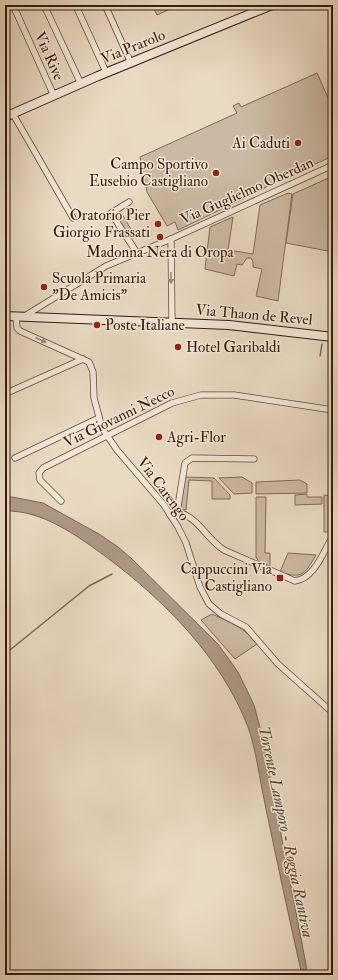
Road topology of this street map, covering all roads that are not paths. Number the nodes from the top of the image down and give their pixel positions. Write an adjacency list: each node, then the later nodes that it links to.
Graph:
1 (13, 5): 9 (street, Via Rive)
2 (44, 5): 8 (street)
3 (105, 5): 6 (street)
4 (272, 5): 6 (main road, Via Prarolo)
5 (76, 6): 7 (street)
6 (131, 63): 7 (main road, Via Prarolo)
7 (106, 72): 8 (main road, Via Prarolo)
8 (80, 84): 9 (main road, Via Prarolo)
9 (54, 96): 10 (main road, Via Prarolo)
10 (9, 116): 13 (street)
11 (333, 165): 14 (street, Via Guglielmo Oberdan)
12 (129, 202): 15 (street)
13 (73, 218)
14 (170, 239): 15 (street, Via Guglielmo Oberdan); 18 (street, one-way to 18)
15 (137, 253): 17 (street, Via Guglielmo Oberdan)
16 (5, 316): 17 (main road, Via Thaon de Revel)
17 (19, 317): 18 (main road, Via Thaon de Revel); 20 (street, one-way to 20)
18 (172, 322): 19 (main road, Via Thaon de Revel)
19 (333, 337)
20 (83, 360): 21 (street); 23 (street, Via Carengo)
21 (9, 392)
22 (333, 410): 24 (street, Via Giovanni Necco)
23 (98, 418): 24 (street, Via Carengo); 25 (street)
24 (106, 435): 27 (street, Via Giovanni Necco); 29 (street, Via Carengo)
25 (15, 458)
26 (254, 459): 28 (street)
27 (60, 501)
28 (177, 512): 29 (street); 30 (street)
29 (170, 514): 31 (street, Via Carengo)
30 (333, 536)
31 (333, 712)

